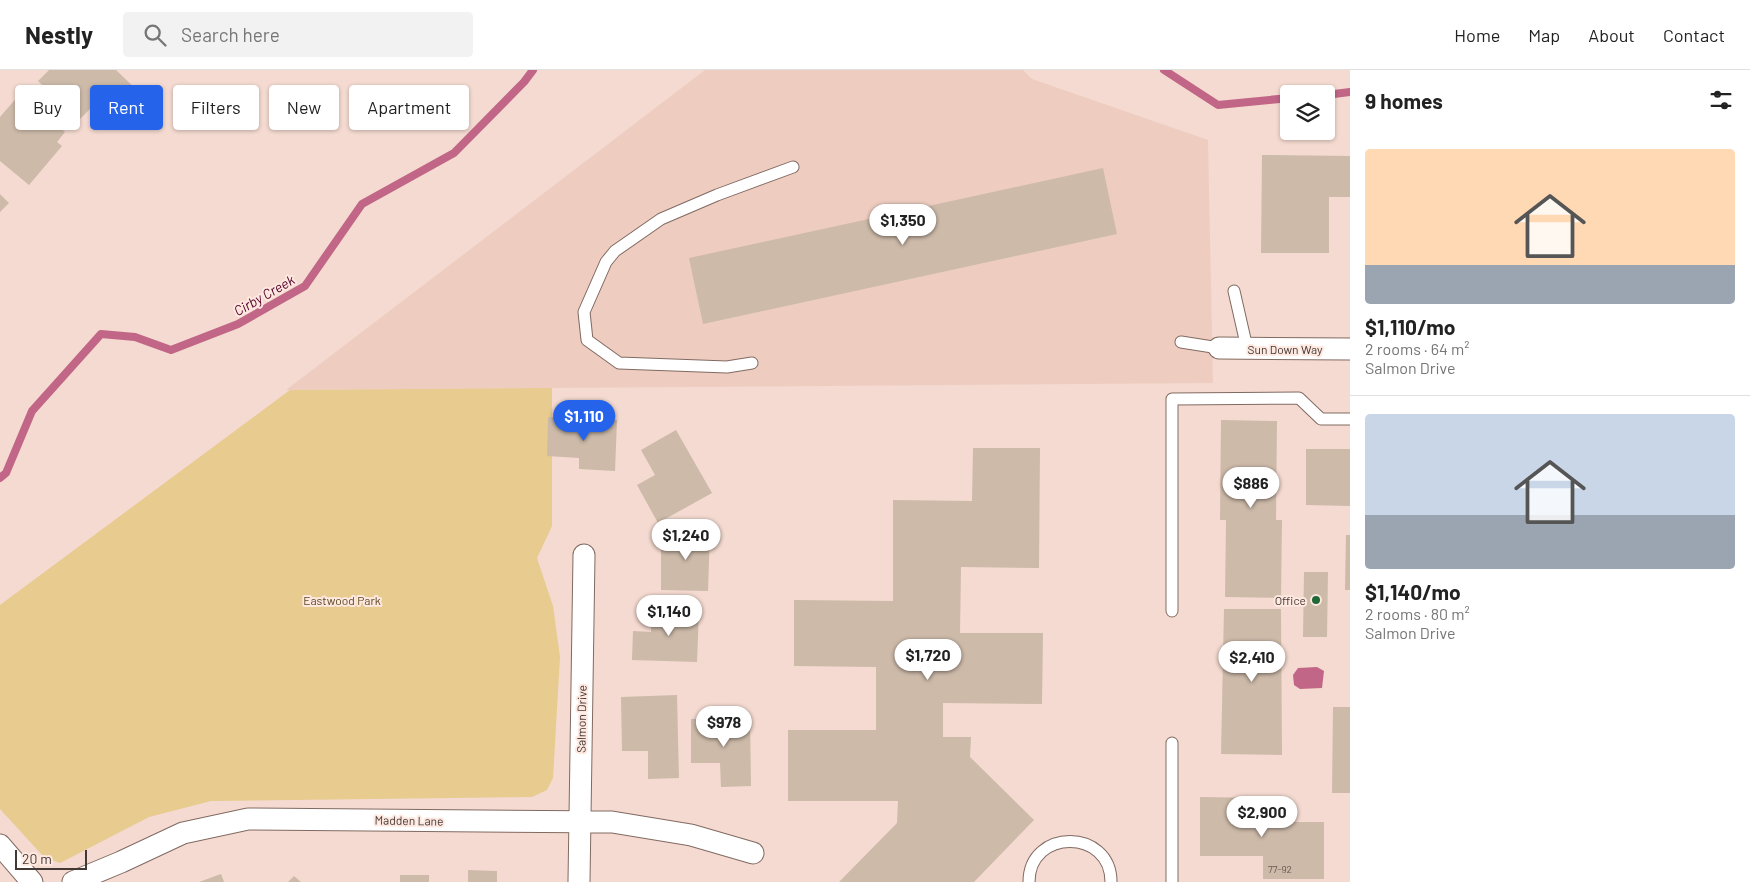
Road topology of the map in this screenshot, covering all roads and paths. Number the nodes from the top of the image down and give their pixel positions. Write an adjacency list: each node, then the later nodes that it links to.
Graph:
1 (793, 167): 7 (lane)
2 (1234, 291): 5 (lane)
3 (1181, 342): 4 (lane)
4 (1219, 348): 5 (street, Sun Down Way)
5 (1247, 348): 6 (street, Sun Down Way)
6 (1350, 349)
7 (752, 363)
8 (1350, 419): 10 (lane)
9 (584, 555): 12 (street, Salmon Drive)
10 (1172, 611)
11 (1172, 743): 20 (lane)
12 (580, 822): 14 (street, Madden Lane); 16 (street, Madden Lane); 17 (street, Salmon Drive)
13 (0, 845): 15 (street)
14 (753, 852)
15 (32, 882)
16 (73, 882)
17 (579, 882)
18 (1029, 882): 19 (lane)
19 (1111, 882)
20 (1172, 882)

